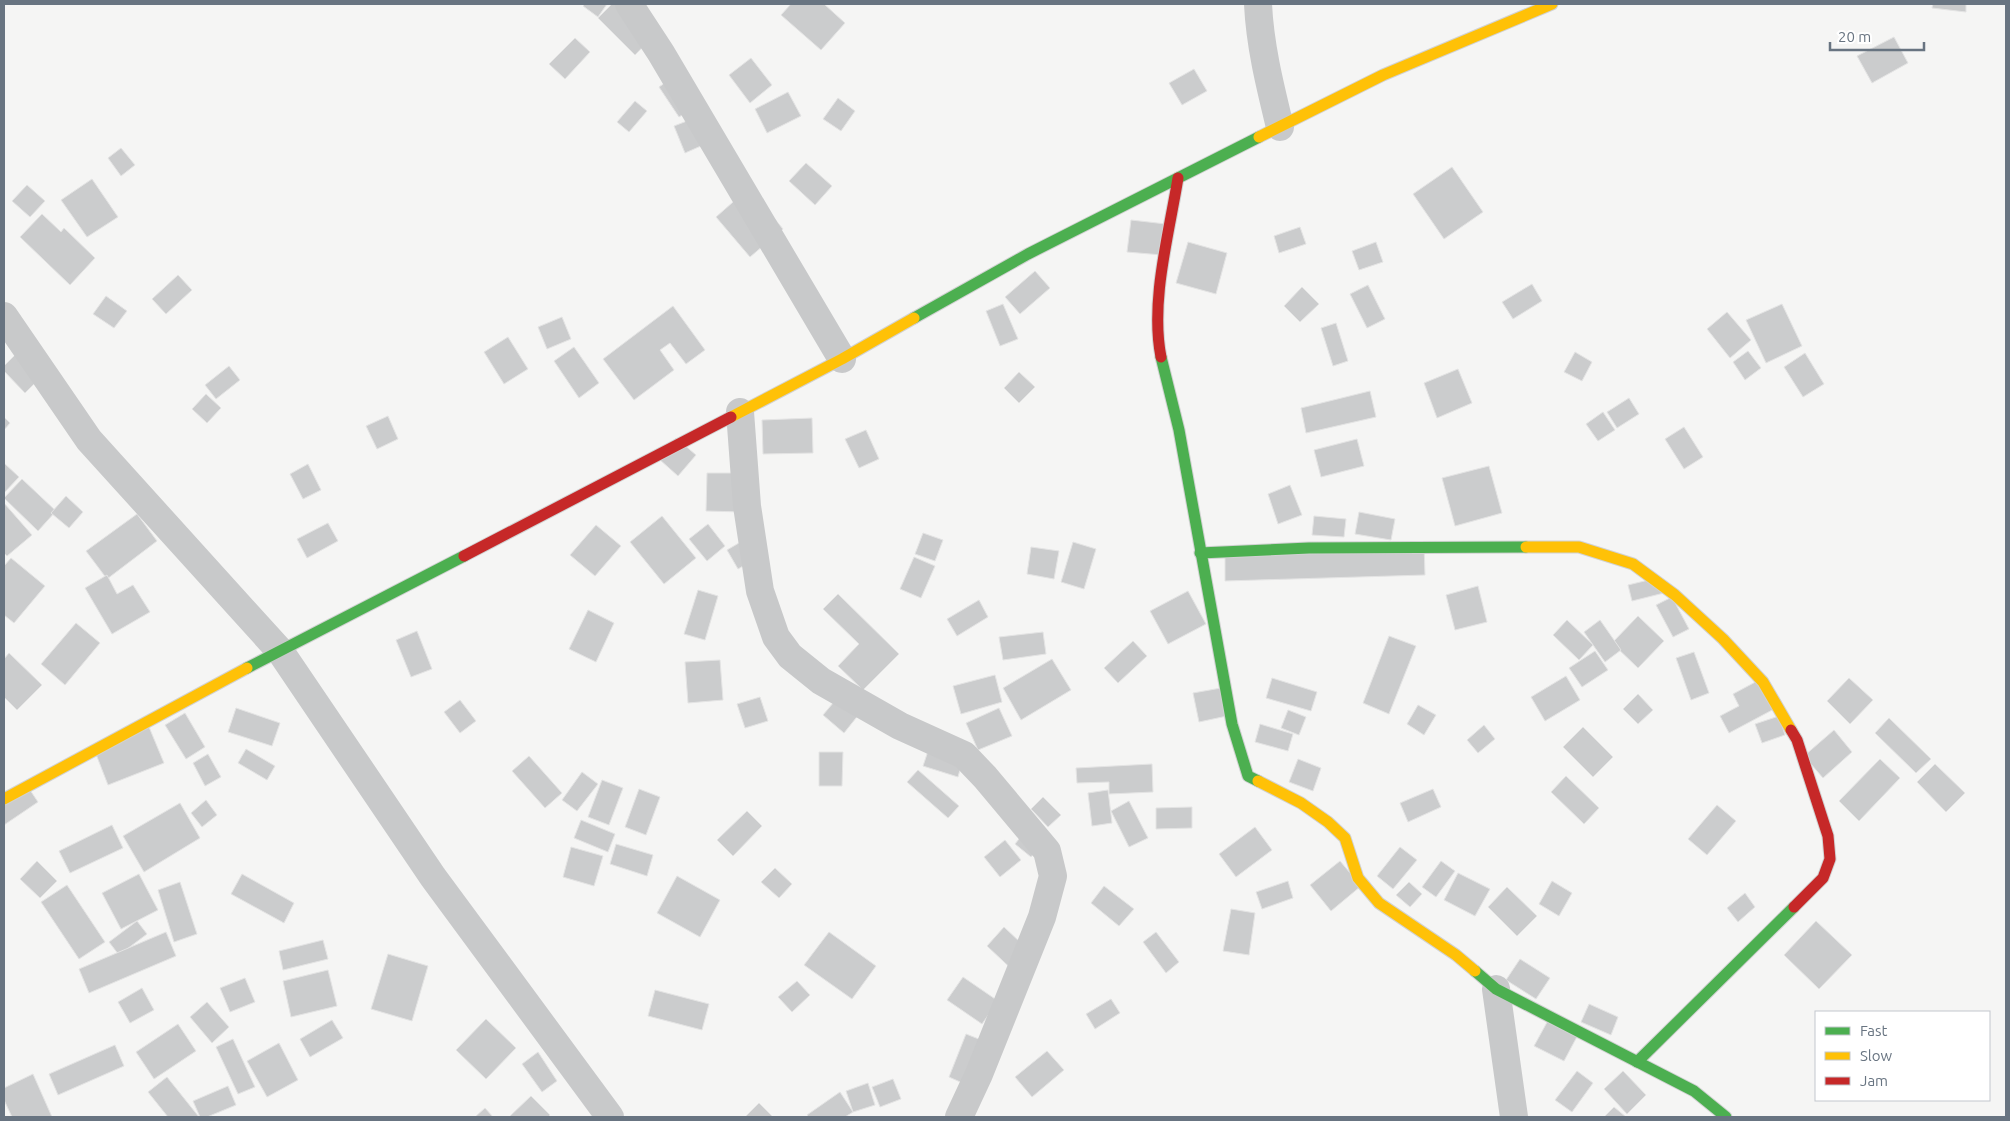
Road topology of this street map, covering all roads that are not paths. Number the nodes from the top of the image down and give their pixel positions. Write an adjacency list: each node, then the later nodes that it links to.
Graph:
1 (629, 4): 7 (street)
2 (1258, 4): 4 (street)
3 (1552, 4): 4 (street)
4 (1280, 127): 5 (street)
5 (1178, 178): 7 (street); 9 (street)
6 (4, 316): 10 (street)
7 (842, 359): 8 (street)
8 (740, 412): 10 (street); 15 (street)
9 (1200, 553): 12 (street); 13 (street)
10 (280, 652): 11 (street); 14 (street)
11 (4, 800)
12 (1496, 989): 13 (street); 16 (street)
13 (1638, 1062): 17 (street)
14 (610, 1117)
15 (959, 1117)
16 (1514, 1117)
17 (1726, 1117)

